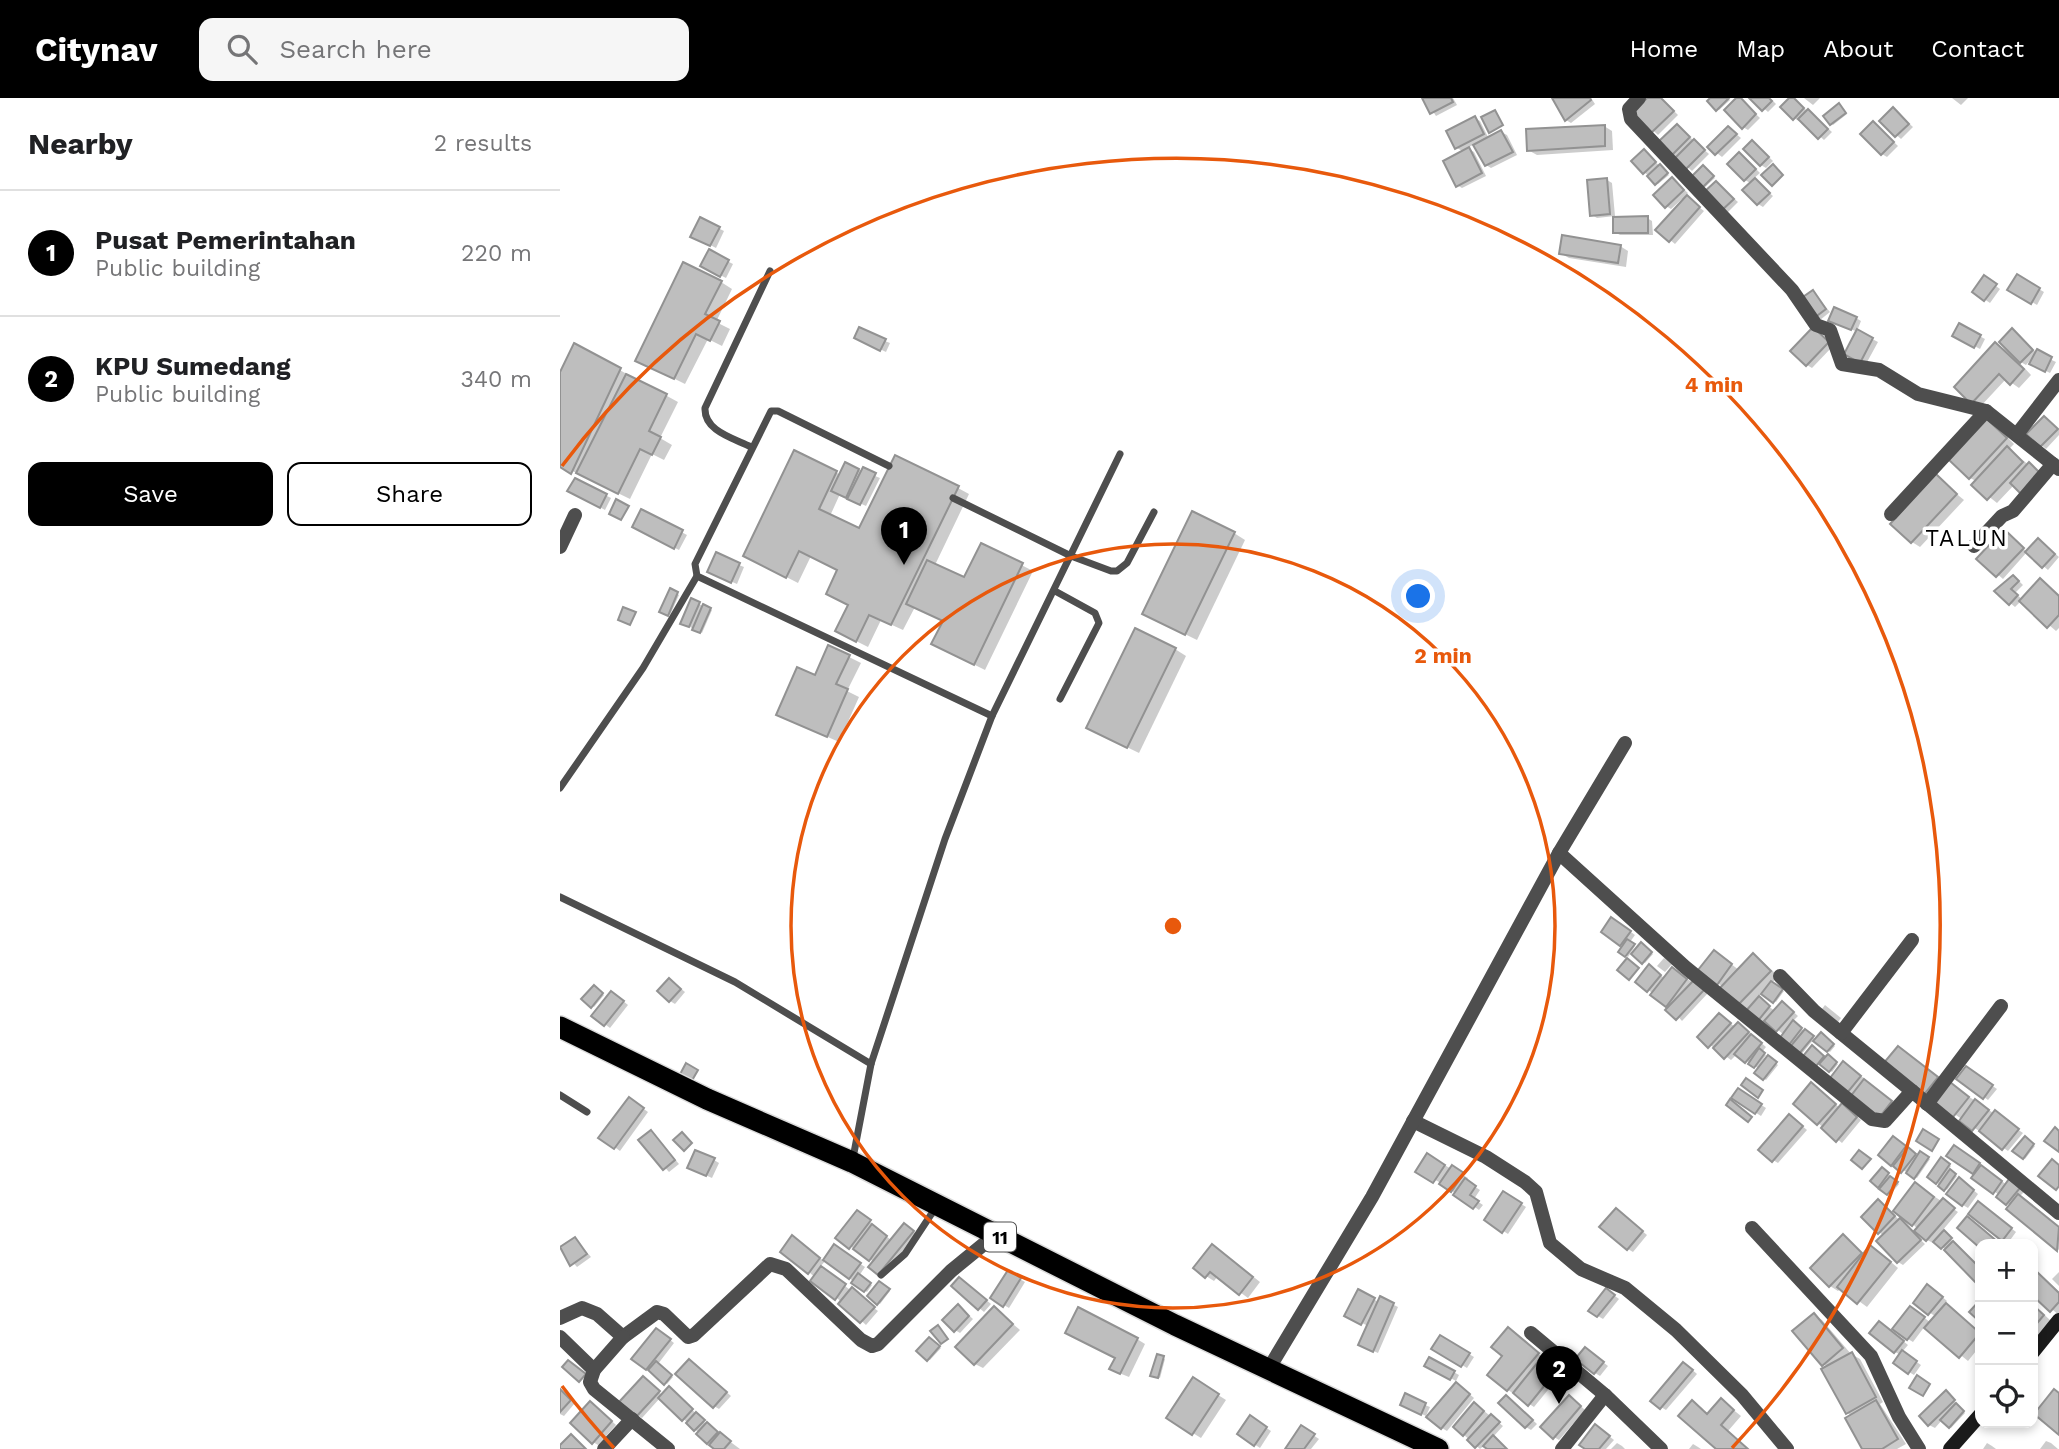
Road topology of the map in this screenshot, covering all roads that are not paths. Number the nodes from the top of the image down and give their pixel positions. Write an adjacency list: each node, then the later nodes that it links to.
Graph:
1 (1639, 98): 4 (street)
2 (769, 271): 6 (lane)
3 (2059, 380): 5 (street)
4 (1986, 411): 5 (street); 12 (street)
5 (2018, 433): 9 (street)
6 (751, 447): 8 (lane); 17 (lane)
7 (1120, 454): 16 (lane)
8 (889, 466)
9 (2056, 467): 14 (street)
10 (953, 498): 16 (lane)
11 (1154, 512): 16 (lane)
12 (1891, 514)
13 (575, 515): 15 (street)
14 (1974, 546)
15 (560, 547)
16 (1071, 556): 18 (lane)
17 (697, 576): 20 (lane); 22 (lane)
18 (1055, 591): 19 (lane); 20 (lane)
19 (1060, 699)
20 (992, 716): 30 (lane)
21 (1625, 743): 23 (street)
22 (560, 788)
23 (1559, 853): 31 (street); 35 (street)
24 (560, 897): 30 (lane)
25 (1912, 940): 29 (street)
26 (1780, 976): 29 (street)
27 (2001, 1006): 33 (street)
28 (560, 1027): 36 (highway, 11)
29 (1841, 1033): 31 (street)
30 (871, 1064): 36 (lane)
31 (1912, 1091): 33 (street)
32 (560, 1095): 34 (lane)
33 (1927, 1104): 38 (street)
34 (587, 1112)
35 (1413, 1121): 49 (street); 59 (street)
36 (852, 1162): 37 (highway, 11)
37 (937, 1206): 40 (highway, 11); 41 (lane)
38 (2059, 1213)
39 (1752, 1228): 60 (street)
40 (995, 1235): 46 (street); 49 (highway, 11)
41 (881, 1275)
42 (560, 1318): 46 (street)
43 (2058, 1324): 47 (street)
44 (1531, 1333): 50 (street)
45 (560, 1337): 48 (street)
46 (624, 1337): 48 (street)
47 (2038, 1346)
48 (594, 1370): 51 (street)
49 (1268, 1370): 56 (highway, 11)
50 (1605, 1395): 57 (street); 58 (street)
51 (632, 1419): 54 (street); 55 (street)
52 (1975, 1422): 53 (street)
53 (1956, 1447)
54 (604, 1449)
55 (668, 1449)
56 (1438, 1449)
57 (1562, 1449)
58 (1661, 1449)
59 (1787, 1449)
60 (1919, 1449)

